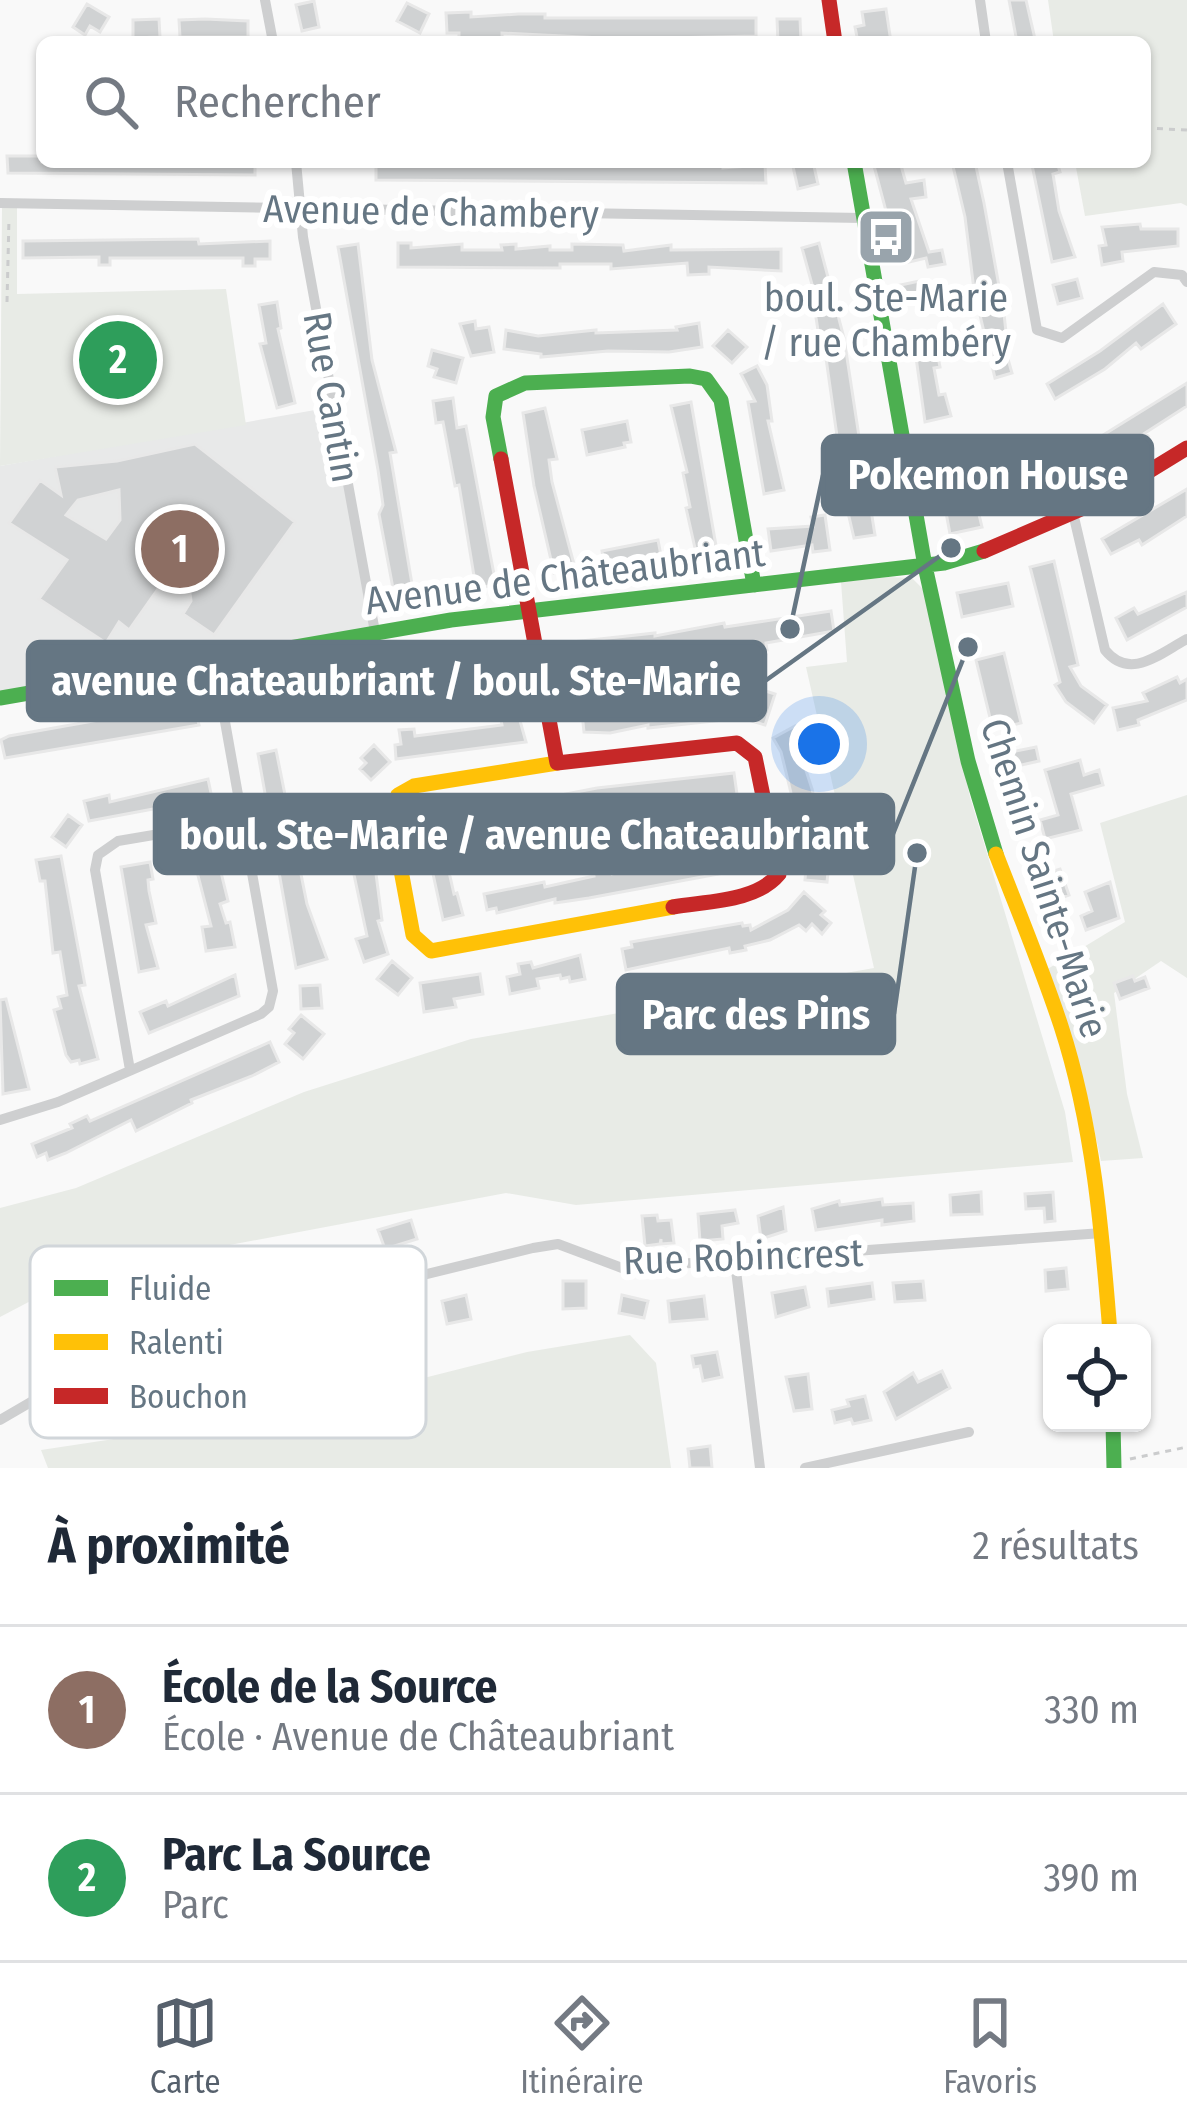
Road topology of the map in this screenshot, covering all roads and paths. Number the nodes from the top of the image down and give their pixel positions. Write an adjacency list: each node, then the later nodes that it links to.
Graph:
1 (265, 0): 4 (street)
2 (829, 0): 5 (street)
3 (980, 0): 6 (street)
4 (272, 36)
5 (834, 36)
6 (985, 36)
7 (1151, 128): 8 (path)
8 (1187, 130)
9 (297, 168): 13 (street, Rue Cantin)
10 (855, 168): 14 (street, Chemin Sainte-Marie)
11 (1008, 168): 15 (street)
12 (5, 204): 13 (street, Avenue de Chambery); 16 (path)
13 (303, 211): 14 (street, Avenue de Chambery); 22 (street, Rue Cantin)
14 (862, 218): 19 (street, Chemin Sainte-Marie)
15 (1187, 282)
16 (7, 302)
17 (1187, 448): 18 (street, Avenue de Châteaubriant)
18 (1073, 513): 19 (street, Avenue de Châteaubriant); 23 (street)
19 (925, 566): 20 (street, Avenue de Châteaubriant); 30 (street, Chemin Sainte-Marie)
20 (754, 585): 21 (street, Avenue de Châteaubriant); 21 (street)
21 (530, 610): 22 (street, Avenue de Châteaubriant); 26 (street)
22 (375, 632): 24 (street, Avenue de Châteaubriant)
23 (1187, 639)
24 (214, 660): 25 (street, Avenue de Châteaubriant); 27 (street)
25 (0, 698)
26 (556, 763): 26 (street)
27 (242, 820): 28 (street); 28 (street)
28 (130, 1070): 29 (street)
29 (0, 1120)
30 (1102, 1233): 31 (street, Rue Robincrest); 33 (street, Chemin Sainte-Marie)
31 (735, 1262): 32 (street, Rue Robincrest); 40 (street)
32 (426, 1274)
33 (1109, 1324)
34 (30, 1403): 35 (street, Rue Robincrest)
35 (0, 1420)
36 (969, 1432): 41 (street)
37 (1113, 1432): 39 (street)
38 (1187, 1447): 39 (path)
39 (1114, 1466)
40 (760, 1468)
41 (805, 1468)

